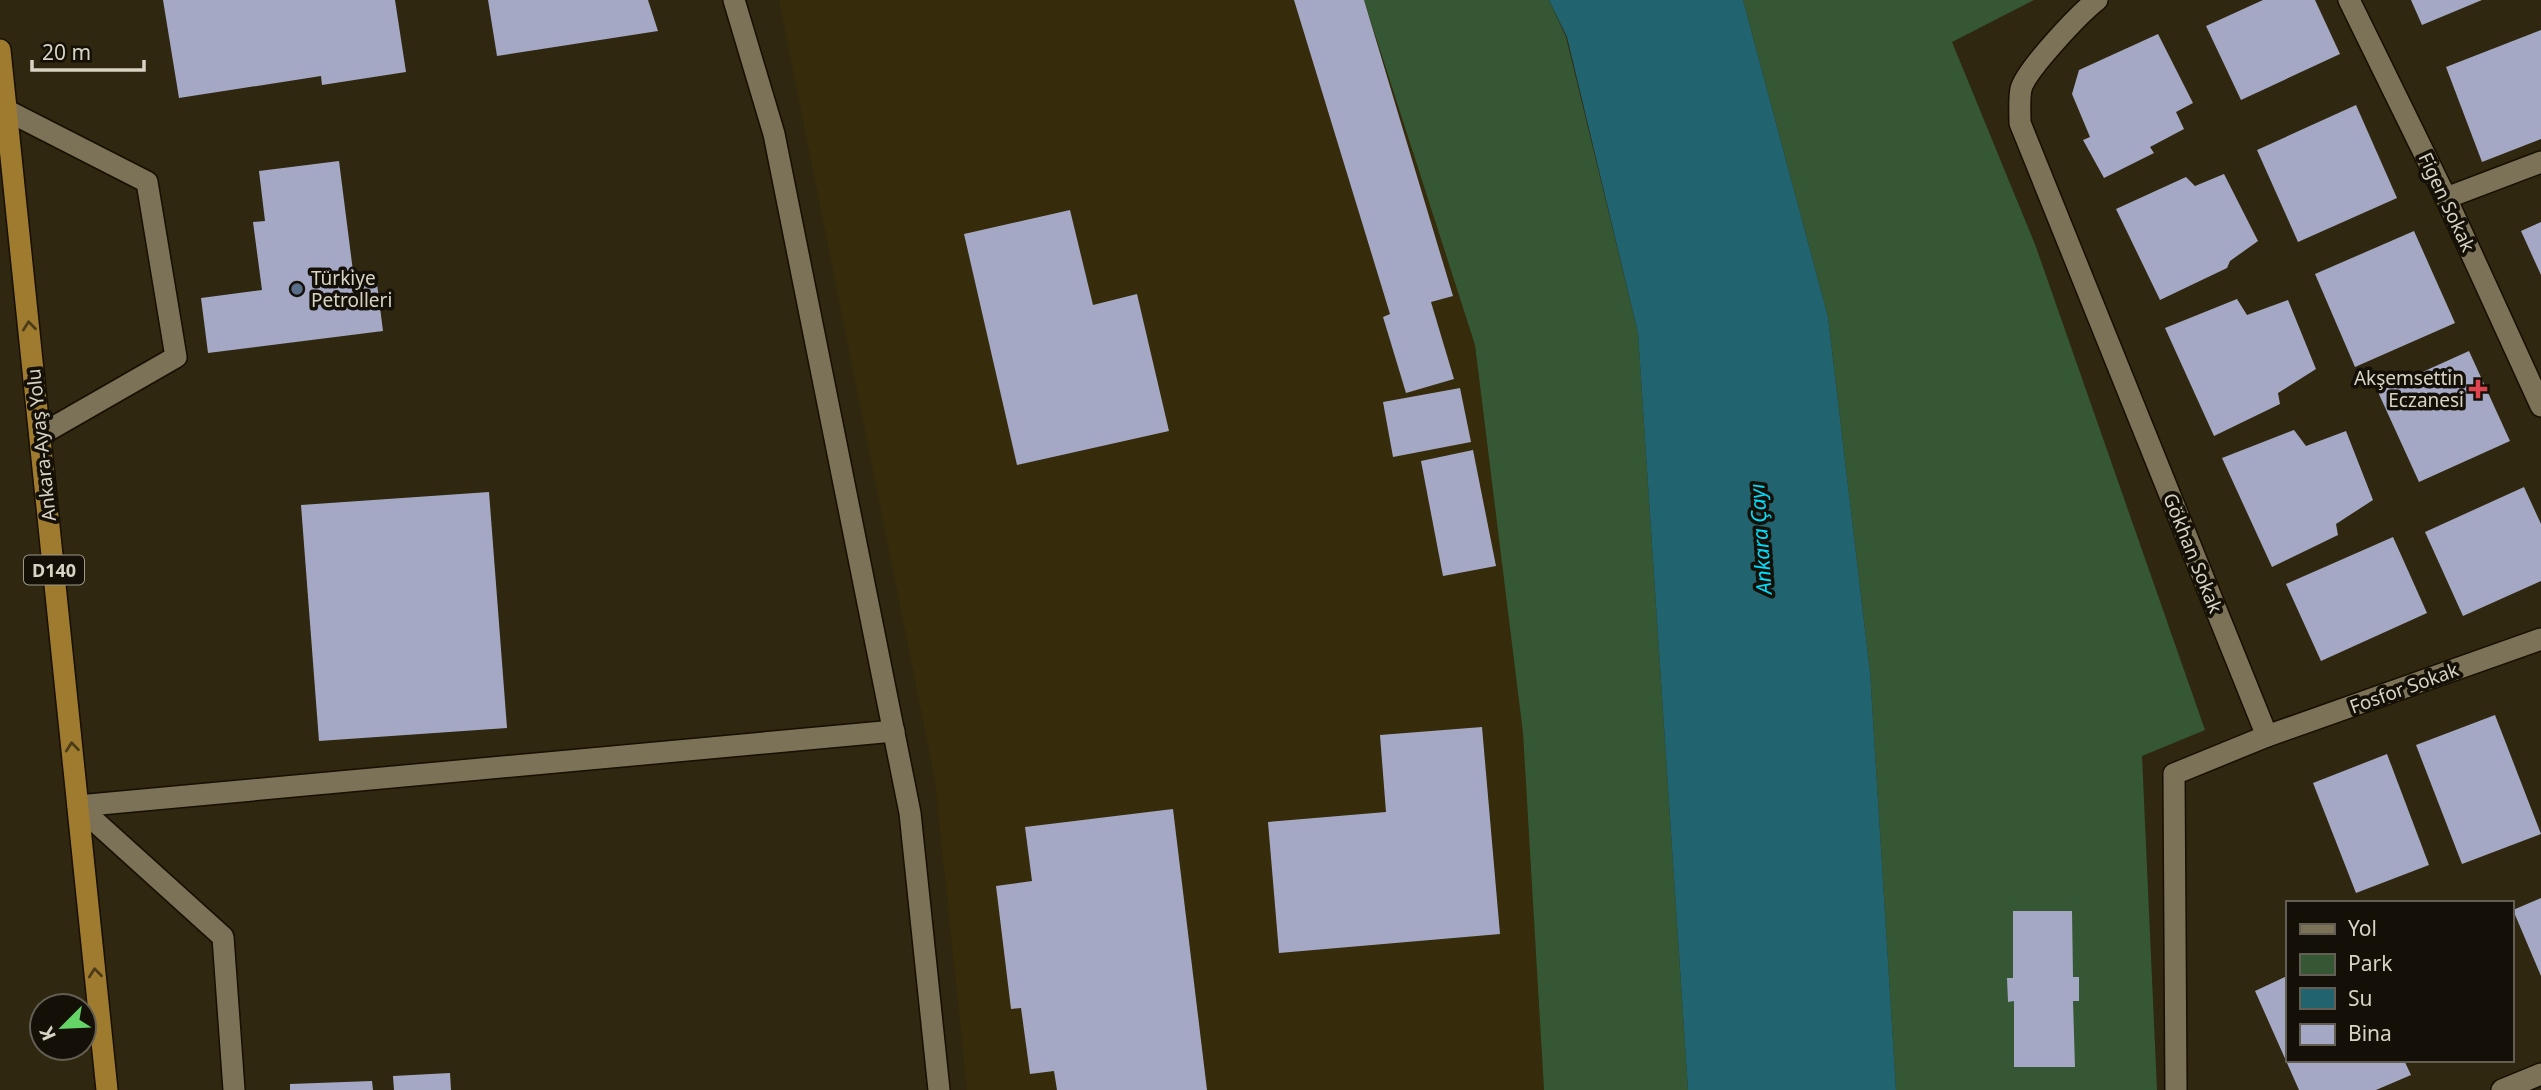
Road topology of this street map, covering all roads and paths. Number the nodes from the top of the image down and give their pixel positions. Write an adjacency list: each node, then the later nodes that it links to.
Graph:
1 (734, 0): 11 (street)
2 (2097, 0): 12 (street, Gökhan Sokak)
3 (2349, 0): 7 (street, Figen Sokak)
4 (0, 50): 5 (highway, Ankara-Ayaş Yolu / D140)
5 (6, 110): 9 (highway, Ankara-Ayaş Yolu / D140, one-way to 5); 9 (street)
6 (2541, 162): 7 (street)
7 (2446, 198): 8 (street, Figen Sokak)
8 (2541, 406)
9 (40, 435): 13 (highway, Ankara-Ayaş Yolu / D140, one-way to 9)
10 (2541, 639): 12 (street, Fosfor Sokak)
11 (894, 731): 13 (street); 17 (street)
12 (2267, 736): 18 (street)
13 (78, 806): 15 (highway, Ankara-Ayaş Yolu / D140, one-way to 13); 16 (street)
14 (2541, 1074): 19 (street)
15 (107, 1090)
16 (234, 1090)
17 (939, 1090)
18 (2176, 1090)
19 (2502, 1090)

